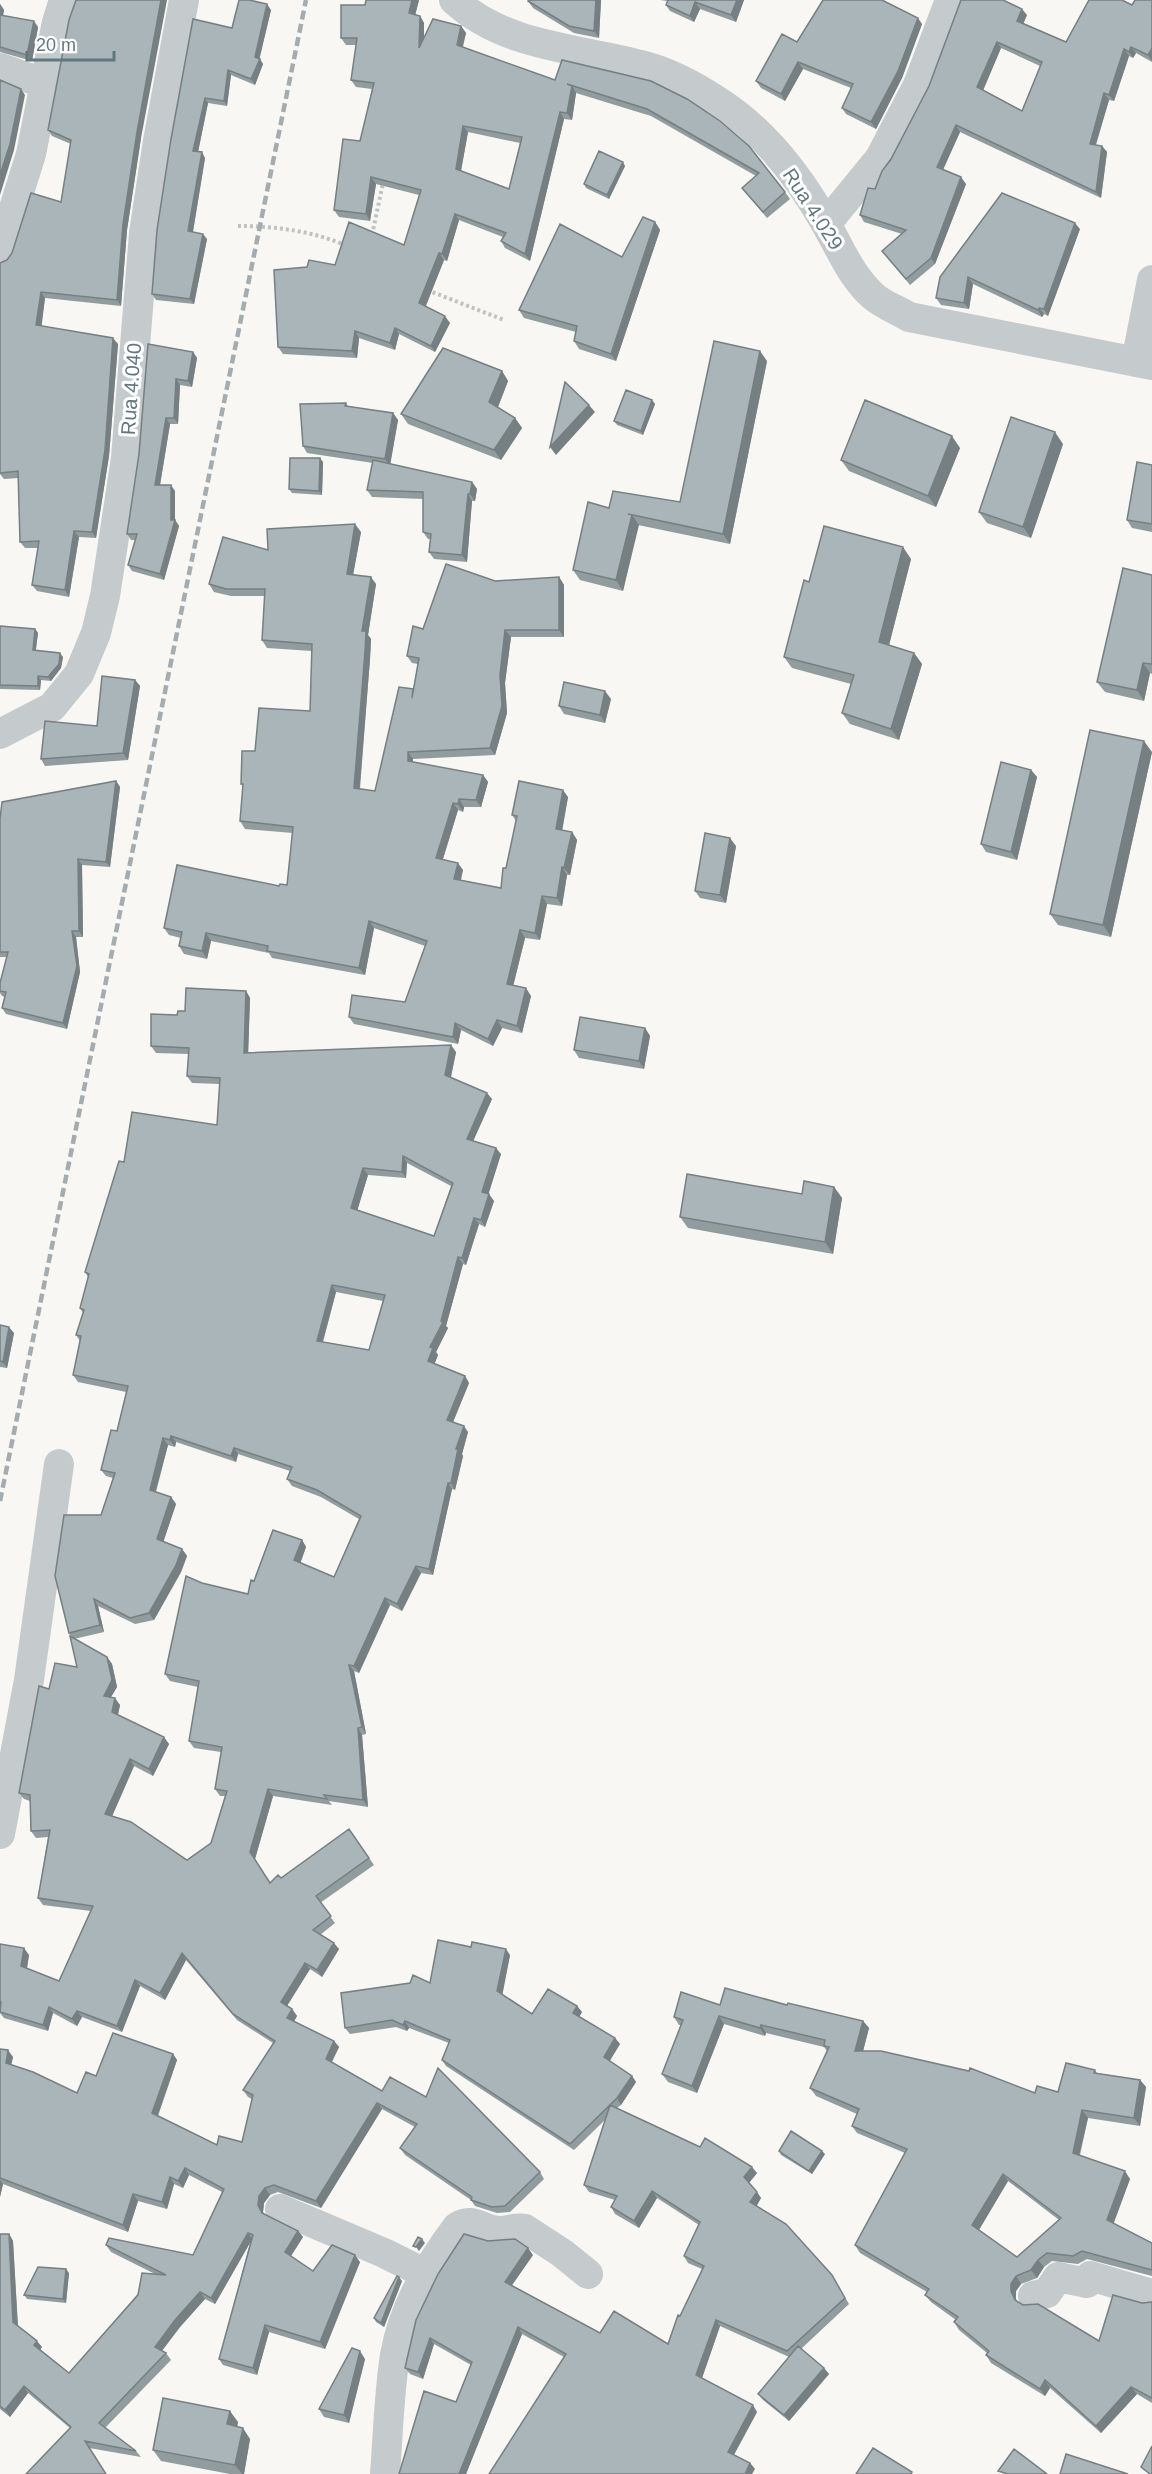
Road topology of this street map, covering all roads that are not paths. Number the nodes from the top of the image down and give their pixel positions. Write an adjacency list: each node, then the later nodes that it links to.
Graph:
1 (64, 0): 6 (street)
2 (184, 0): 11 (street, Rua 4.040)
3 (454, 0): 7 (street, Rua 4.029)
4 (950, 0): 7 (street)
5 (0, 68): 6 (street)
6 (46, 84): 8 (street)
7 (826, 224): 10 (street, Rua 4.029)
8 (0, 253)
9 (1152, 280): 10 (street)
10 (1144, 363)
11 (0, 734)
12 (59, 1464): 13 (street)
13 (0, 1834)
14 (280, 2209): 15 (street)
15 (426, 2274): 16 (street); 19 (street)
16 (588, 2274)
17 (1152, 2294): 18 (street)
18 (1033, 2296)
19 (385, 2474)

